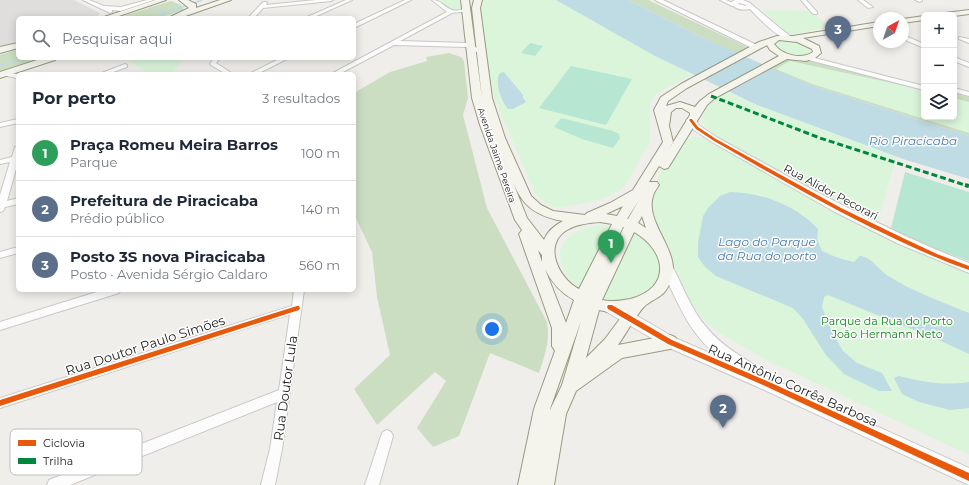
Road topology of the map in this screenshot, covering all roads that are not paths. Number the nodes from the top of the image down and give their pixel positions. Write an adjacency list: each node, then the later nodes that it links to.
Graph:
1 (85, 0): 24 (street)
2 (162, 0): 17 (main road)
3 (183, 0): 18 (main road)
4 (227, 0): 21 (main road)
5 (267, 0): 22 (street)
6 (331, 0): 22 (street)
7 (349, 0): 35 (street)
8 (409, 0): 43 (street)
9 (434, 0): 25 (street)
10 (465, 0): 28 (main road, Avenida Jaime Pereira)
11 (478, 0): 58 (main road, Avenida Jaime Pereira)
12 (658, 0): 46 (street)
13 (722, 0): 19 (street)
14 (727, 0): 19 (street)
15 (803, 0): 27 (street)
16 (860, 0): 23 (street)
17 (148, 3): 24 (street); 31 (main road)
18 (192, 3): 21 (main road); 32 (main road)
19 (736, 3): 20 (street); 42 (street)
20 (748, 3): 42 (street)
21 (209, 6): 33 (main road)
22 (261, 7): 34 (street)
23 (870, 7)
24 (104, 8): 30 (street)
25 (452, 12): 28 (street); 52 (street)
26 (969, 12): 29 (main road)
27 (815, 13)
28 (466, 14): 58 (main road, Avenida Jaime Pereira)
29 (957, 14)
30 (107, 16)
31 (109, 16)
32 (176, 16)
33 (178, 16)
34 (253, 16)
35 (313, 16)
36 (969, 16): 38 (main road)
37 (921, 18): 39 (main road)
38 (957, 18)
39 (909, 20)
40 (921, 21): 41 (main road)
41 (909, 23)
42 (770, 24): 47 (street)
43 (356, 25)
44 (873, 26): 48 (main road)
45 (873, 26): 53 (main road)
46 (731, 36): 47 (street); 56 (street)
47 (774, 38): 48 (main road); 56 (main road); 59 (main road)
48 (789, 38): 53 (main road)
49 (961, 38): 51 (street)
50 (909, 39): 54 (street)
51 (969, 41)
52 (394, 43): 58 (street); 71 (street)
53 (812, 45): 60 (main road)
54 (921, 45)
55 (16, 46): 57 (main road)
56 (757, 47): 59 (main road); 83 (main road)
57 (0, 50)
58 (475, 51): 90 (main road, Avenida Jaime Pereira); 91 (main road, Avenida Jaime Pereira)
59 (783, 54): 60 (main road); 80 (main road)
60 (811, 57): 74 (street); 75 (street)
61 (48, 60): 67 (main road)
62 (216, 60): 69 (street)
63 (282, 60): 70 (street)
64 (957, 60): 65 (street)
65 (969, 65)
66 (125, 66): 68 (street)
67 (21, 72)
68 (108, 72)
69 (227, 72)
70 (256, 72)
71 (338, 72)
72 (16, 74): 73 (main road)
73 (1, 75)
74 (921, 81)
75 (921, 87)
76 (957, 91): 77 (street)
77 (969, 94)
78 (957, 96): 79 (street)
79 (969, 99)
80 (693, 117): 83 (main road); 87 (main road); 98 (street, Rua Alidor Pecorari)
81 (16, 121): 82 (street)
82 (0, 125)
83 (665, 128): 87 (main road)
84 (16, 159): 85 (street)
85 (0, 162)
86 (16, 162): 89 (street)
87 (643, 193): 90 (main road); 92 (main road); 93 (main road)
88 (16, 202): 89 (street)
89 (0, 207)
90 (582, 219): 92 (main road); 96 (main road)
91 (521, 220): 96 (main road, Avenida Jaime Pereira); 99 (main road)
92 (625, 223): 93 (main road); 102 (main road)
93 (660, 248): 97 (main road)
94 (16, 251): 95 (street)
95 (0, 255)
96 (547, 257): 99 (main road); 102 (main road, Avenida Jaime Pereira)
97 (667, 267): 103 (main road); 110 (street, Rua Antônio Corrêa Barbosa)
98 (969, 268)
99 (542, 280): 109 (main road)
100 (110, 292): 107 (street)
101 (299, 292): 105 (street, Rua Doutor Lula)
102 (588, 300): 104 (main road, Avenida Jaime Pereira); 109 (main road); 111 (main road)
103 (641, 301): 104 (main road); 106 (main road)
104 (610, 307): 106 (street, Rua Antônio Corrêa Barbosa)
105 (297, 308): 112 (street, Rua Doutor Lula); 113 (street, Rua Doutor Paulo Simões)
106 (630, 318): 108 (street, Rua Antônio Corrêa Barbosa); 111 (main road)
107 (0, 326)
108 (670, 342): 110 (street, Rua Antônio Corrêa Barbosa); 111 (main road)
109 (558, 361): 121 (main road)
110 (765, 383): 117 (street, Rua Antônio Corrêa Barbosa)
111 (570, 386): 122 (main road)
112 (283, 394): 115 (street); 119 (street, Rua Doutor Lula)
113 (0, 403)
114 (387, 436): 120 (street)
115 (142, 450)
116 (79, 475): 118 (street)
117 (969, 478)
118 (54, 485)
119 (268, 485)
120 (372, 485)
121 (527, 485)
122 (545, 485)

